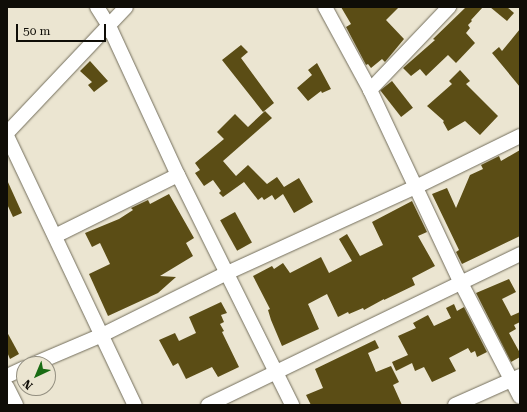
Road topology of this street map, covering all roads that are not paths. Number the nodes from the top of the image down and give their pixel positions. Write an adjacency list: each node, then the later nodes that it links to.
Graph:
1 (97, 7): 5 (street)
2 (126, 7): 5 (street)
3 (325, 7): 6 (street)
4 (449, 7): 6 (street)
5 (109, 26): 7 (street); 9 (street)
6 (370, 90): 10 (street)
7 (7, 135): 11 (street)
8 (520, 136): 10 (street)
9 (178, 175): 11 (street); 13 (street)
10 (416, 187): 13 (street); 14 (street)
11 (55, 236): 15 (street)
12 (520, 254): 14 (street)
13 (227, 273): 15 (street); 17 (street)
14 (461, 283): 17 (street); 18 (street)
15 (102, 335): 16 (street); 22 (street)
16 (53, 356)
17 (276, 371): 23 (street); 24 (street)
18 (515, 378): 20 (street); 25 (street)
19 (7, 387): 21 (street)
20 (520, 397)
21 (16, 405)
22 (135, 405)
23 (208, 405)
24 (292, 405)
25 (455, 405)

